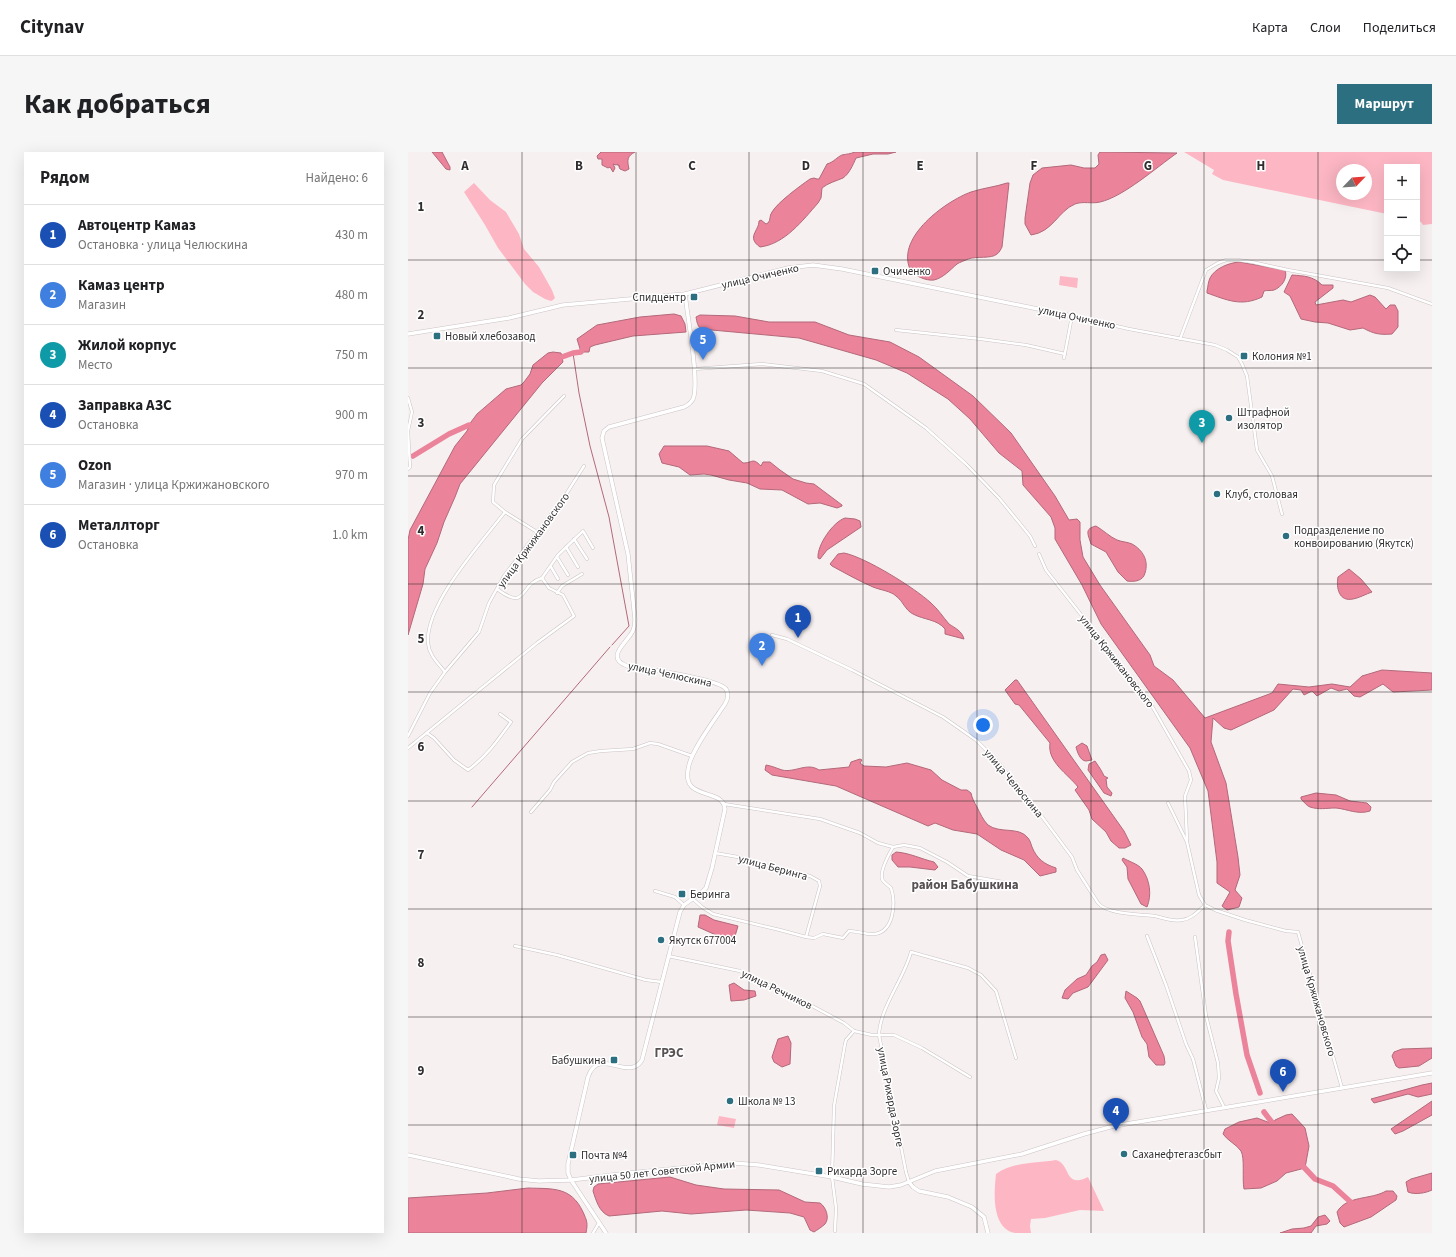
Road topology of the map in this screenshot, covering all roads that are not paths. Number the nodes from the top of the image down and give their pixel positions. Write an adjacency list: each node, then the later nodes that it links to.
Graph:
1 (684, 294): 3 (street, улица Очиченко); 6 (street, улица Очиченко); 10 (street)
2 (1432, 304): 7 (street)
3 (1072, 316): 4 (street, улица Очиченко); 8 (street)
4 (1077, 317): 7 (street, улица Очиченко)
5 (896, 330): 8 (street)
6 (408, 334)
7 (1180, 338): 16 (street, улица Очиченко)
8 (1065, 354): 9 (street)
9 (1064, 358)
10 (694, 369): 19 (street); 39 (street, улица Челюскина)
11 (564, 396): 15 (street)
12 (408, 398): 14 (street)
13 (584, 466): 17 (street, улица Кржижановского)
14 (408, 469)
15 (505, 512): 17 (street); 34 (street)
16 (1282, 514)
17 (536, 532): 31 (street, улица Кржижановского)
18 (574, 539): 20 (street); 21 (street); 24 (street)
19 (1035, 546)
20 (566, 547): 23 (street); 26 (street)
21 (593, 548)
22 (1040, 554): 43 (street, улица Кржижановского)
23 (557, 557): 25 (street); 28 (street)
24 (587, 559)
25 (551, 567): 29 (street); 30 (street)
26 (578, 567)
27 (582, 574): 32 (street)
28 (568, 575)
29 (542, 578): 31 (street); 32 (street)
30 (558, 579)
31 (497, 589): 34 (street, улица Кржижановского)
32 (557, 593): 36 (street)
33 (772, 635): 50 (street, улица Челюскина)
34 (445, 672): 37 (street, улица Кржижановского)
35 (500, 714): 36 (street)
36 (427, 733): 38 (street)
37 (408, 736)
38 (408, 748)
39 (692, 756): 41 (street, улица Челюскина); 42 (street)
40 (1168, 803): 43 (street, улица Кржижановского)
41 (724, 804): 44 (street, улица Челюскина); 45 (street)
42 (531, 812)
43 (1187, 842): 50 (street, улица Кржижановского)
44 (892, 847): 46 (street, улица Челюскина); 52 (street)
45 (715, 853): 48 (street); 52 (street, улица Беринга)
46 (1003, 882)
47 (654, 891): 49 (street)
48 (693, 898): 49 (street); 52 (street)
49 (684, 905): 55 (street)
50 (1206, 905): 62 (street, улица Кржижановского)
51 (1146, 936): 64 (street)
52 (806, 937)
53 (1195, 937): 63 (street)
54 (515, 946): 56 (street)
55 (668, 956): 56 (street); 57 (street, улица Речников)
56 (662, 982): 67 (street)
57 (854, 1032): 58 (street, улица Речников); 66 (street)
58 (879, 1034): 59 (street, улица Рихарда Зорге); 61 (street, улица Рихарда Зорге); 68 (street, улица Рихарда Зорге)
59 (1016, 1058)
60 (1432, 1073): 62 (street, улица 50 лет Советской Армии)
61 (970, 1077)
62 (1342, 1088): 63 (street, улица 50 лет Советской Армии)
63 (1224, 1107): 64 (street, улица 50 лет Советской Армии)
64 (1206, 1110): 68 (street, улица 50 лет Советской Армии)
65 (408, 1155): 67 (street, улица 50 лет Советской Армии)
66 (832, 1177): 67 (street, улица 50 лет Советской Армии); 68 (street, улица 50 лет Советской Армии); 70 (street)
67 (571, 1180): 69 (street)
68 (909, 1182): 73 (street)
69 (599, 1222): 71 (street); 72 (street)
70 (835, 1231)
71 (593, 1233)
72 (606, 1233)
73 (988, 1233)

